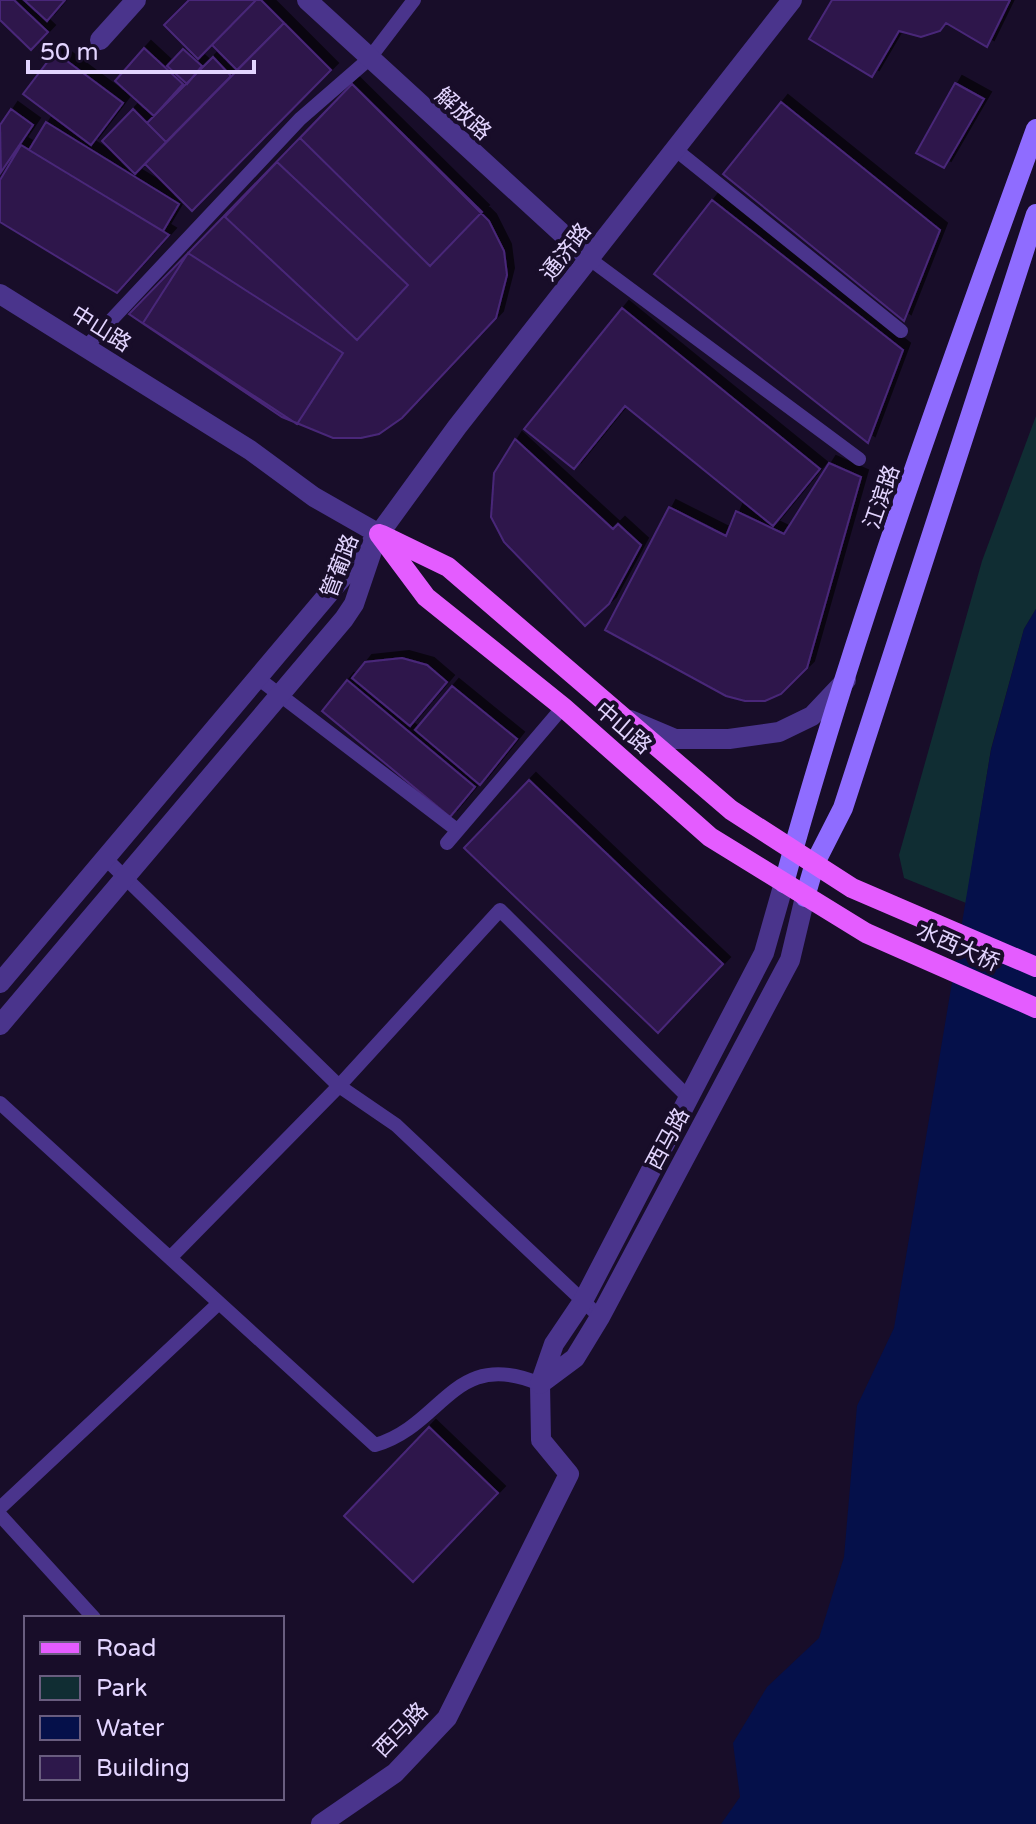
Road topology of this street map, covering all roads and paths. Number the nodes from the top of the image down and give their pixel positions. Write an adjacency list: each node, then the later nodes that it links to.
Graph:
1 (136, 0): 5 (street)
2 (307, 0): 6 (street, 解放路)
3 (414, 0): 6 (lane)
4 (792, 0): 8 (street, 通济路)
5 (100, 40)
6 (369, 59): 10 (street, 解放路); 13 (lane)
7 (1036, 129): 17 (main road, 江滨路)
8 (676, 150): 10 (street, 通济路); 12 (lane)
9 (1036, 214): 25 (main road)
10 (591, 260): 14 (lane); 15 (street, 通济路)
11 (0, 294): 13 (street, 中山路)
12 (901, 331)
13 (86, 347): 15 (street, 中山路)
14 (859, 459)
15 (379, 534): 16 (street, 管葡路); 18 (street, 管葡路); 19 (main road, 中山路); 20 (main road, 中山路)
16 (259, 679): 18 (lane); 24 (street, 管葡路)
17 (846, 680): 20 (street); 23 (main road, 江滨路)
18 (280, 695): 21 (lane); 26 (street, 管葡路)
19 (563, 707): 21 (lane); 27 (main road, 中山路)
20 (623, 718): 23 (main road, 中山路)
21 (457, 830): 22 (lane)
22 (447, 843)
23 (793, 848): 25 (main road, 中山路); 27 (main road, 江滨路)
24 (106, 859): 26 (lane); 32 (street, 管葡路)
25 (815, 863): 28 (main road); 29 (main road, 中山路)
26 (125, 878): 34 (street, 管葡路); 35 (lane)
27 (784, 883): 28 (main road, 中山路); 36 (street, 西马路)
28 (805, 897): 30 (main road, 中山路); 41 (street, 西马路)
29 (876, 898): 31 (main road, 水西大桥)
30 (860, 930): 33 (main road, 水西大桥)
31 (1036, 967)
32 (0, 983)
33 (1036, 1008)
34 (4, 1013)
35 (339, 1086): 36 (lane); 38 (lane); 39 (lane)
36 (689, 1098): 39 (street, 西马路)
37 (0, 1103): 38 (lane)
38 (170, 1258): 40 (lane)
39 (583, 1301): 41 (lane); 42 (street, 西马路)
40 (219, 1303): 42 (lane); 43 (lane)
41 (600, 1317): 42 (street, 西马路)
42 (540, 1384): 46 (street, 西马路)
43 (0, 1508)
44 (0, 1515): 45 (lane)
45 (92, 1616)
46 (321, 1824)

